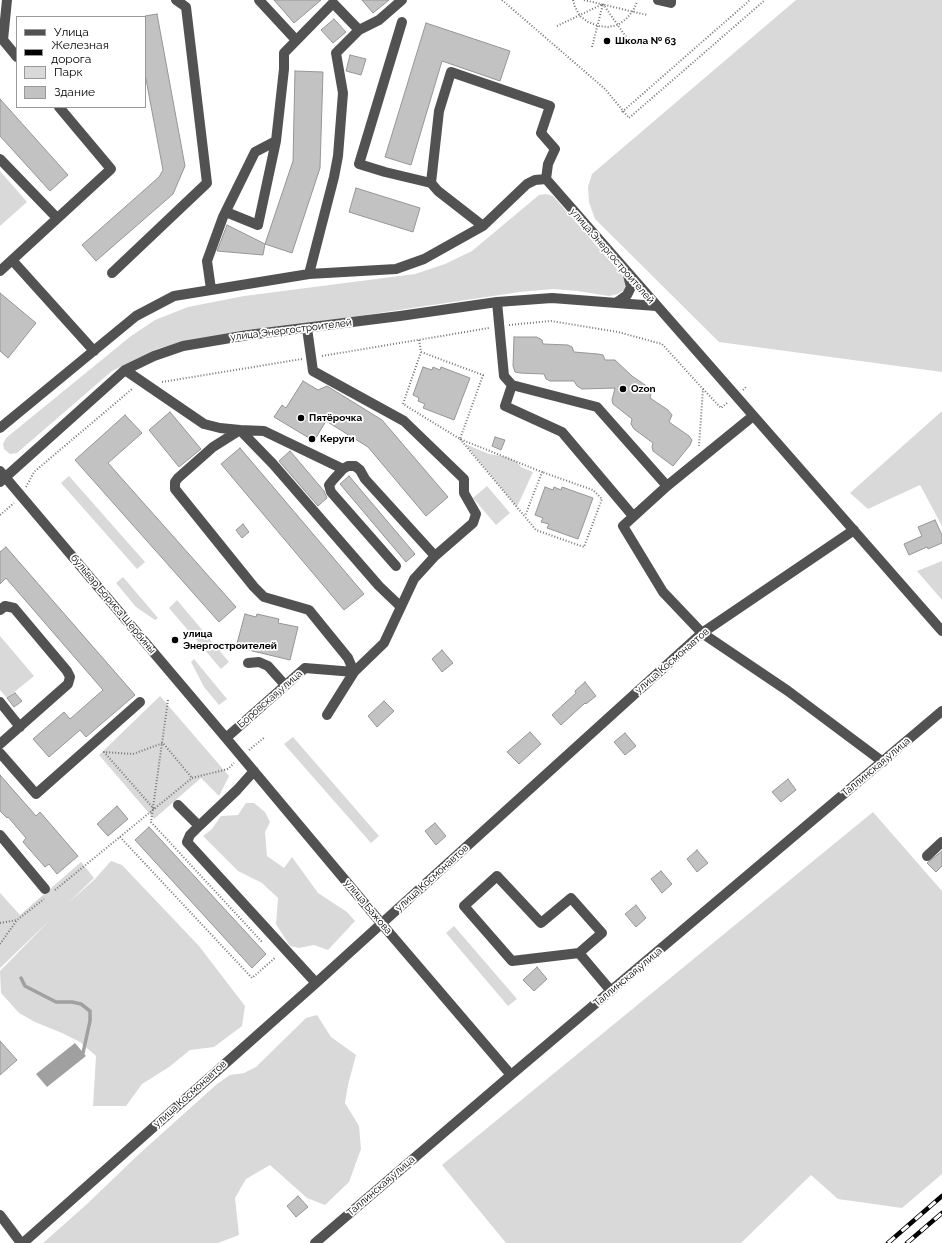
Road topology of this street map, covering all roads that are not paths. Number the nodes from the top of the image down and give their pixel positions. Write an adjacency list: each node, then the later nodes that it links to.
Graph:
1 (7, 0): 12 (street)
2 (176, 0): 8 (street)
3 (259, 0): 11 (street)
4 (402, 0): 10 (street)
5 (658, 0): 6 (street)
6 (671, 0)
7 (335, 2): 10 (street); 11 (street)
8 (190, 3): 23 (street)
9 (402, 22): 17 (street)
10 (359, 30): 25 (street)
11 (296, 40): 14 (street)
12 (16, 56)
13 (60, 108): 19 (street)
14 (276, 141): 18 (street); 18 (street)
15 (0, 159): 19 (street)
16 (546, 179): 17 (street); 20 (street); 24 (street, улица Энергостроителей)
17 (431, 183): 20 (street)
18 (226, 212): 26 (street)
19 (57, 218): 21 (street)
20 (483, 226): 25 (street)
21 (12, 260): 22 (street); 31 (street)
22 (0, 271)
23 (112, 273)
24 (628, 273): 28 (street); 29 (street, улица Энергостроителей)
25 (309, 274): 26 (street)
26 (212, 289): 31 (street)
27 (497, 302): 28 (street, улица Энергостроителей); 30 (street, улица Энергостроителей); 33 (street)
28 (616, 303): 29 (street, улица Энергостроителей)
29 (656, 306): 34 (street)
30 (307, 328): 32 (street, улица Энергостроителей); 42 (street)
31 (94, 351): 35 (street)
32 (126, 370): 36 (street); 38 (street, улица Энергостроителей)
33 (512, 385): 39 (street); 40 (street)
34 (753, 416): 39 (street); 41 (street)
35 (0, 428)
36 (240, 430): 37 (street); 44 (street); 49 (street)
37 (343, 469): 42 (street); 43 (street)
38 (2, 477): 56 (street, бульвар Бориса Щербины)
39 (667, 486): 40 (street)
40 (633, 516): 47 (street)
41 (854, 530): 46 (street); 47 (street, улица Космонавтов)
42 (435, 556): 44 (street)
43 (396, 566)
44 (401, 606): 49 (street)
45 (0, 610): 55 (street)
46 (942, 631)
47 (702, 634): 59 (street); 67 (street, улица Космонавтов)
48 (248, 663): 50 (street)
49 (354, 672): 50 (street, Боровская улица); 53 (street)
50 (285, 685): 56 (street, Боровская улица)
51 (0, 702): 55 (street)
52 (140, 702): 58 (street)
53 (327, 715)
54 (940, 716): 59 (street, Таллинская улица)
55 (20, 727): 57 (street)
56 (226, 738): 60 (street, улица Бажова)
57 (0, 744)
58 (0, 753)
59 (882, 762): 70 (street, Таллинская улица)
60 (254, 771): 62 (street); 67 (street, улица Бажова)
61 (178, 805): 62 (street)
62 (199, 826): 69 (street)
63 (0, 835): 66 (street)
64 (942, 842): 65 (street)
65 (927, 856)
66 (49, 892)
67 (381, 923): 69 (street, улица Космонавтов); 71 (street, улица Бажова)
68 (579, 953): 68 (street); 70 (street)
69 (316, 983): 73 (street, улица Космонавтов)
70 (611, 991): 71 (street, Таллинская улица)
71 (512, 1075): 74 (street, Таллинская улица)
72 (0, 1214): 73 (street)
73 (22, 1243)
74 (315, 1243)

